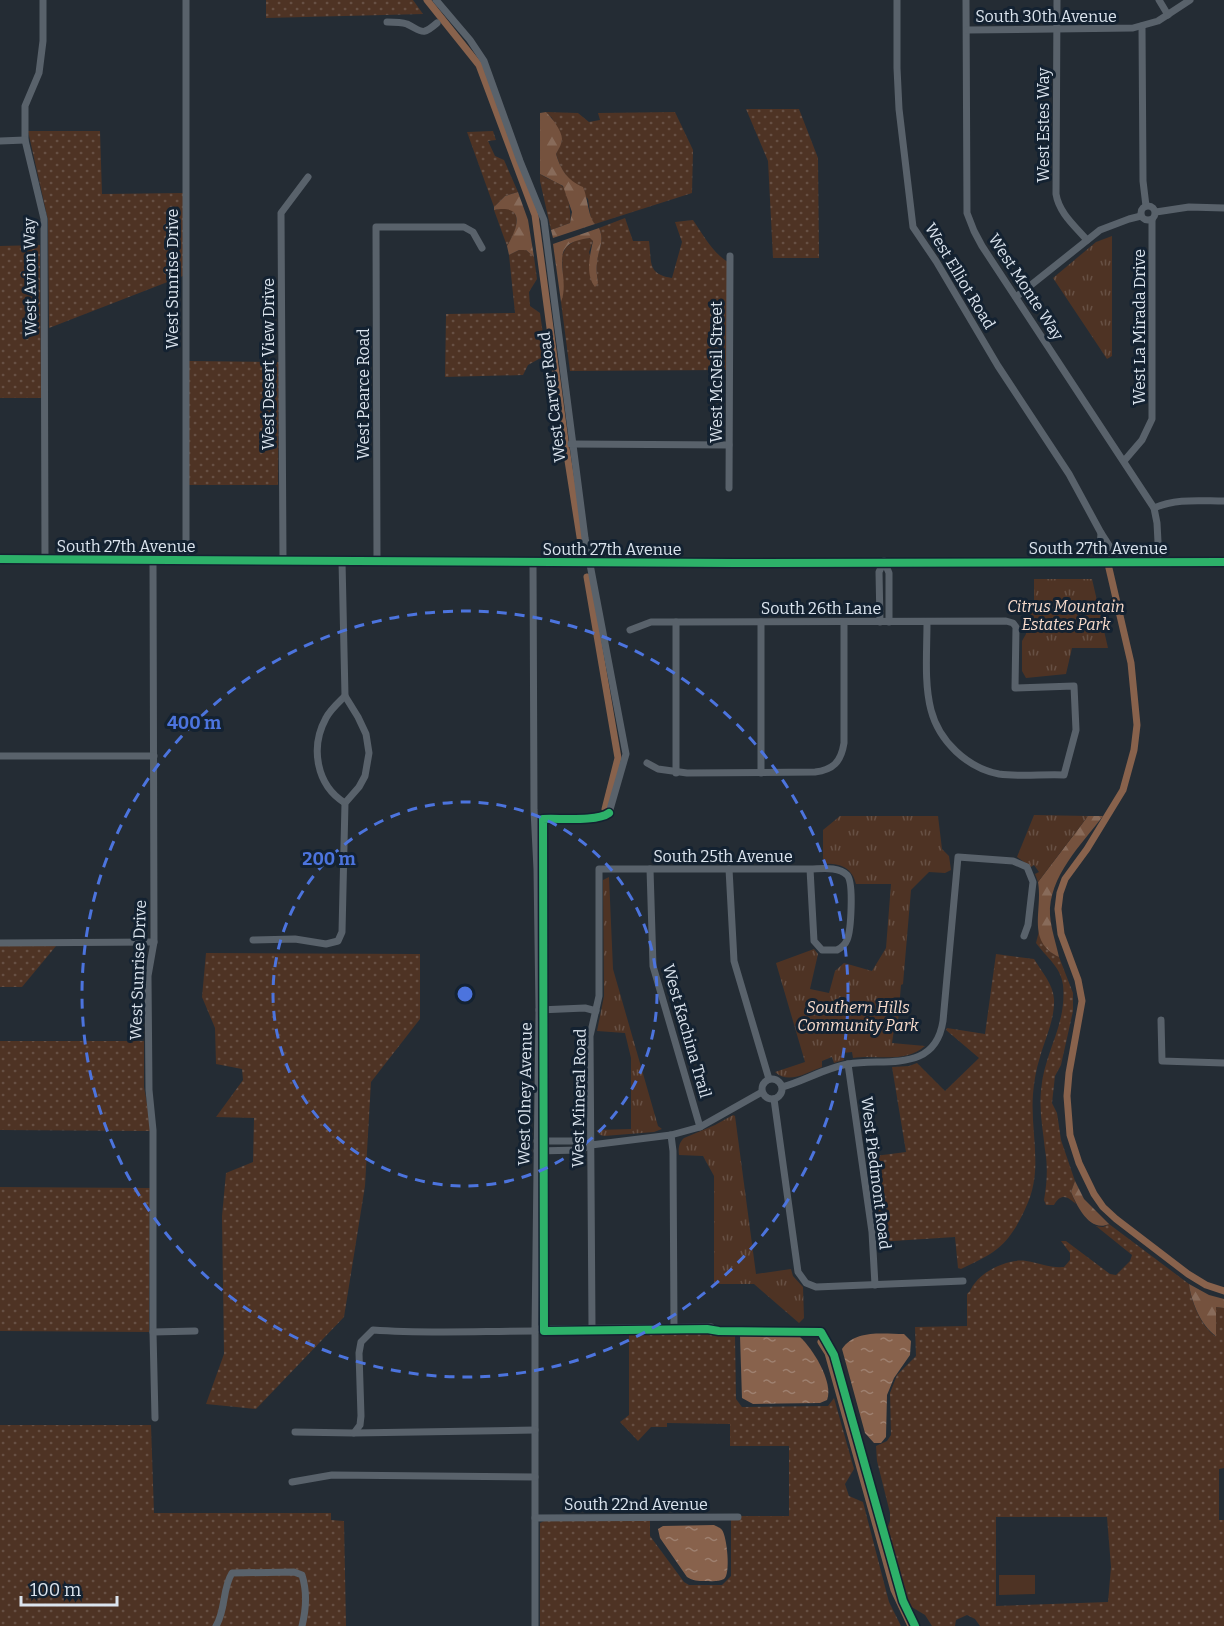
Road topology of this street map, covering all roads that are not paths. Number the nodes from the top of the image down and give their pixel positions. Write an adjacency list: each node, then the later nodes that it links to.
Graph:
1 (43, 0): 15 (street, West Avion Way)
2 (186, 0): 36 (street, West Sunrise Drive)
3 (436, 0): 27 (street, West Carver Road)
4 (897, 0): 33 (street, West Elliot Road)
5 (966, 0): 13 (street, West Monte Way)
6 (1057, 0): 14 (street, West Estes Way)
7 (1159, 0): 9 (street)
8 (1190, 0): 9 (street, South 30th Avenue)
9 (1168, 15): 12 (street, South 30th Avenue)
10 (387, 22): 11 (street)
11 (437, 23)
12 (1142, 26): 14 (street, South 30th Avenue); 18 (street)
13 (966, 30): 14 (street, South 30th Avenue); 26 (street, West Monte Way)
14 (1057, 30): 23 (street, West Estes Way)
15 (25, 140): 16 (street); 35 (street, West Avion Way)
16 (0, 141)
17 (308, 177): 38 (street, West Desert View Drive)
18 (1146, 206): 20 (street); 21 (street)
19 (1224, 208): 20 (street)
20 (1156, 212): 22 (street)
21 (1141, 216): 22 (street); 23 (street)
22 (1152, 220): 29 (street, West La Mirada Drive)
23 (1087, 240): 26 (street)
24 (482, 248): 40 (street, West Pearce Road)
25 (730, 256): 28 (street, West McNeil Street)
26 (1016, 297): 29 (street, West Monte Way)
27 (571, 444): 28 (street); 46 (street, West Carver Road)
28 (729, 445): 30 (street, West McNeil Street)
29 (1124, 461): 32 (street, West Monte Way)
30 (729, 488)
31 (1224, 501): 32 (street)
32 (1154, 508): 43 (street, West Monte Way)
33 (1101, 533): 42 (street, West Elliot Road); 42 (street)
34 (0, 559): 35 (street, South 27th Avenue)
35 (45, 559): 37 (street, South 27th Avenue)
36 (186, 559): 37 (street, South 27th Avenue); 38 (street, South 27th Avenue)
37 (153, 560): 56 (street, West Sunrise Drive)
38 (283, 560): 39 (street, South 27th Avenue)
39 (342, 561): 40 (street, South 27th Avenue); 54 (street)
40 (377, 561): 45 (street, South 27th Avenue)
41 (884, 561): 42 (street, South 27th Avenue); 46 (street, South 27th Avenue); 50 (street); 51 (street)
42 (1108, 561): 43 (street, South 27th Avenue)
43 (1159, 561): 44 (street, South 27th Avenue)
44 (1224, 561)
45 (533, 562): 46 (street, South 27th Avenue); 70 (street, West Olney Avenue)
46 (589, 562): 61 (street, West Carver Road)
47 (676, 622): 48 (street, South 26th Lane); 53 (street, South 26th Lane); 58 (street)
48 (761, 622): 49 (street, South 26th Lane); 59 (street)
49 (844, 622): 50 (street, South 26th Lane); 59 (street)
50 (880, 622): 51 (street, South 26th Lane)
51 (889, 622): 52 (street, South 26th Lane)
52 (927, 622): 52 (street, South 26th Lane)
53 (630, 630)
54 (345, 696): 60 (street); 60 (street)
55 (0, 756): 56 (street)
56 (154, 756): 68 (street, West Sunrise Drive)
57 (647, 763): 58 (street)
58 (676, 773): 59 (street)
59 (761, 773)
60 (345, 803): 67 (street)
61 (609, 813)
62 (599, 869): 63 (street, South 25th Avenue); 71 (street, West Mineral Road)
63 (650, 869): 64 (street, South 25th Avenue); 79 (street, West Kachina Trail)
64 (729, 869): 65 (street, South 25th Avenue); 75 (street)
65 (810, 869): 65 (street, South 25th Avenue)
66 (1024, 936): 74 (street)
67 (253, 940)
68 (154, 942): 69 (street); 93 (street, West Sunrise Drive)
69 (0, 943)
70 (539, 1010): 71 (street); 81 (street, West Olney Avenue)
71 (596, 1011): 83 (street, West Mineral Road)
72 (1161, 1020): 73 (street)
73 (1224, 1063)
74 (848, 1064): 76 (street); 87 (street, West Piedmont Road)
75 (769, 1079): 76 (street); 77 (street)
76 (782, 1087): 78 (street)
77 (762, 1092): 78 (street); 79 (street)
78 (774, 1099): 87 (street)
79 (700, 1127): 80 (street)
80 (671, 1135): 83 (street); 88 (street)
81 (537, 1141): 82 (street); 85 (street, West Olney Avenue)
82 (567, 1141): 83 (street); 84 (street)
83 (591, 1145): 84 (street); 90 (street, West Mineral Road)
84 (567, 1150): 85 (street)
85 (537, 1151): 91 (street, West Olney Avenue)
86 (963, 1281): 87 (street)
87 (874, 1285)
88 (674, 1327): 89 (street); 90 (street)
89 (711, 1327)
90 (592, 1328): 91 (street)
91 (535, 1330): 95 (street, West Olney Avenue); 97 (street)
92 (195, 1331): 93 (street)
93 (153, 1332): 94 (street, West Sunrise Drive)
94 (155, 1418)
95 (535, 1430): 97 (street); 98 (street, West Olney Avenue)
96 (295, 1432): 97 (street)
97 (354, 1433)
98 (535, 1477): 99 (street); 101 (street, West Olney Avenue)
99 (292, 1482)
100 (738, 1517): 101 (street, South 22nd Avenue)
101 (535, 1518): 104 (street, West Olney Avenue)
102 (216, 1626): 103 (street)
103 (302, 1626)
104 (535, 1626)

